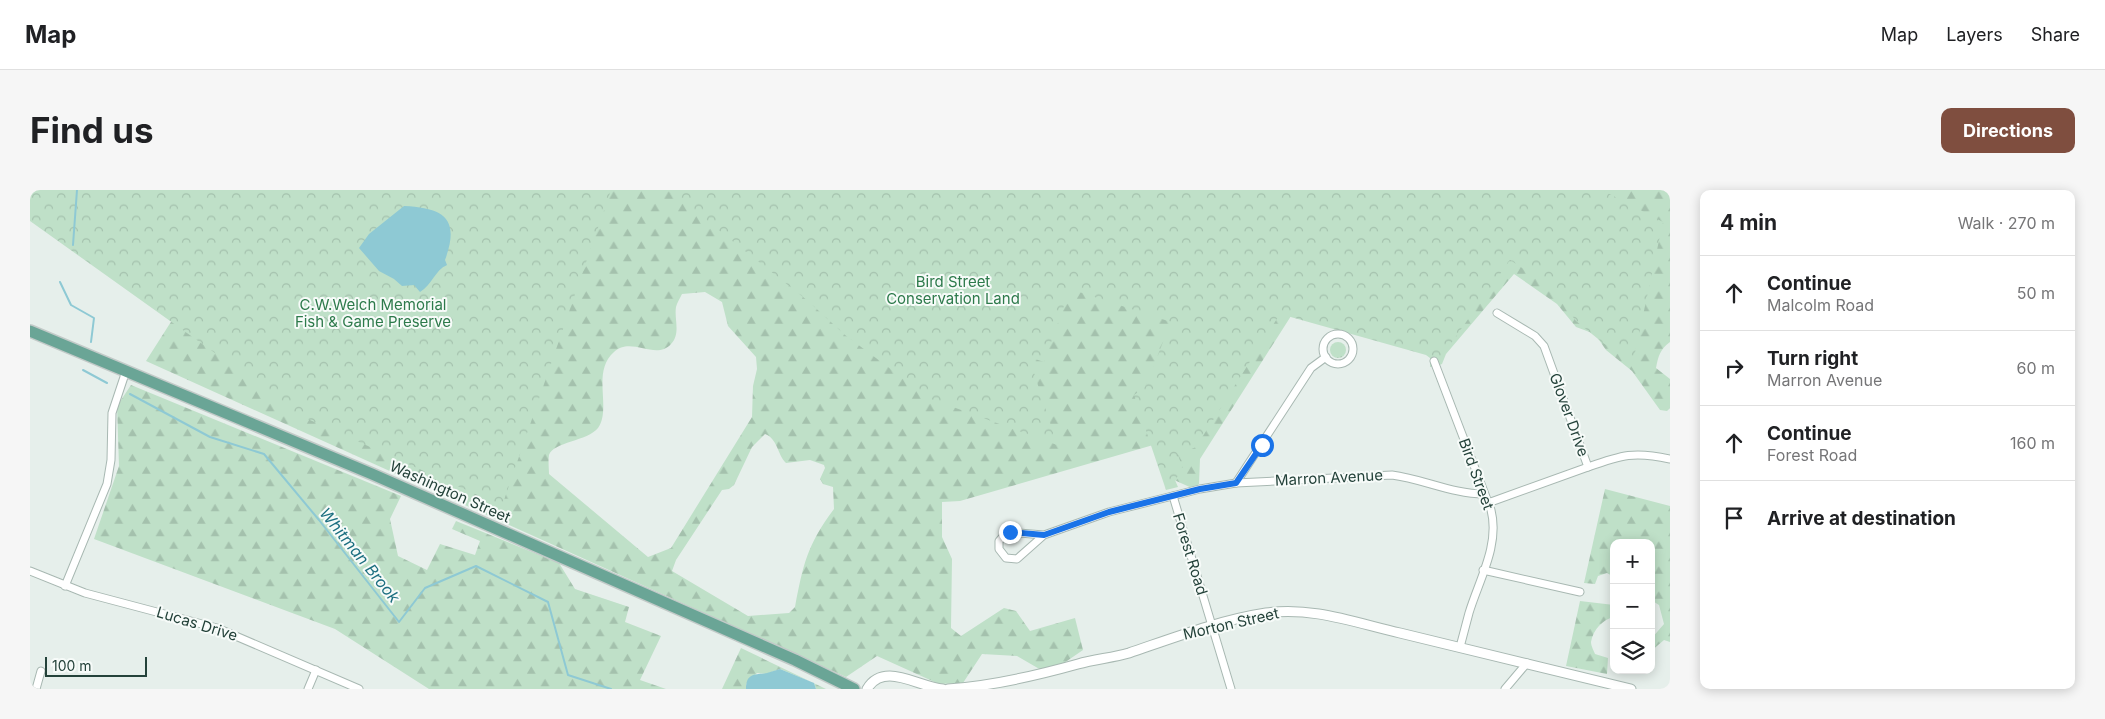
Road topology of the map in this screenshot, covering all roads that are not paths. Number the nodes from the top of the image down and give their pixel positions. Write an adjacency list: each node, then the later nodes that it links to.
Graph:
1 (1497, 313): 7 (street, Glover Drive)
2 (30, 331): 5 (main road, Washington Street)
3 (1326, 357): 3 (street); 8 (street)
4 (1434, 362): 9 (street, Bird Street)
5 (126, 371): 15 (street); 25 (main road, Washington Street)
6 (1670, 460): 7 (street)
7 (1588, 468): 11 (street, Glover Drive)
8 (1236, 483): 9 (street, Marron Avenue); 10 (street, Marron Avenue)
9 (1484, 494): 11 (street, Bird Street)
10 (1172, 496): 12 (street, Forest Road); 17 (street, Forest Road)
11 (1488, 503): 13 (street, Bird Street)
12 (1044, 535): 12 (street, Forest Road)
13 (1483, 570): 16 (street); 18 (street, Bird Street)
14 (30, 571): 15 (street, Lucas Drive)
15 (65, 586): 21 (street, Lucas Drive)
16 (1580, 592)
17 (1212, 627): 18 (street, Morton Street); 28 (street, Morton Street); 29 (street, Forest Road)
18 (1460, 647): 19 (street, Morton Street)
19 (1527, 663): 30 (street); 31 (street, Morton Street)
20 (41, 670): 22 (street)
21 (316, 670): 23 (street); 24 (street, Lucas Drive)
22 (36, 689)
23 (308, 689)
24 (359, 689)
25 (854, 689)
26 (867, 689): 27 (street)
27 (943, 689)
28 (948, 689)
29 (1231, 689)
30 (1505, 689)
31 (1630, 689)

